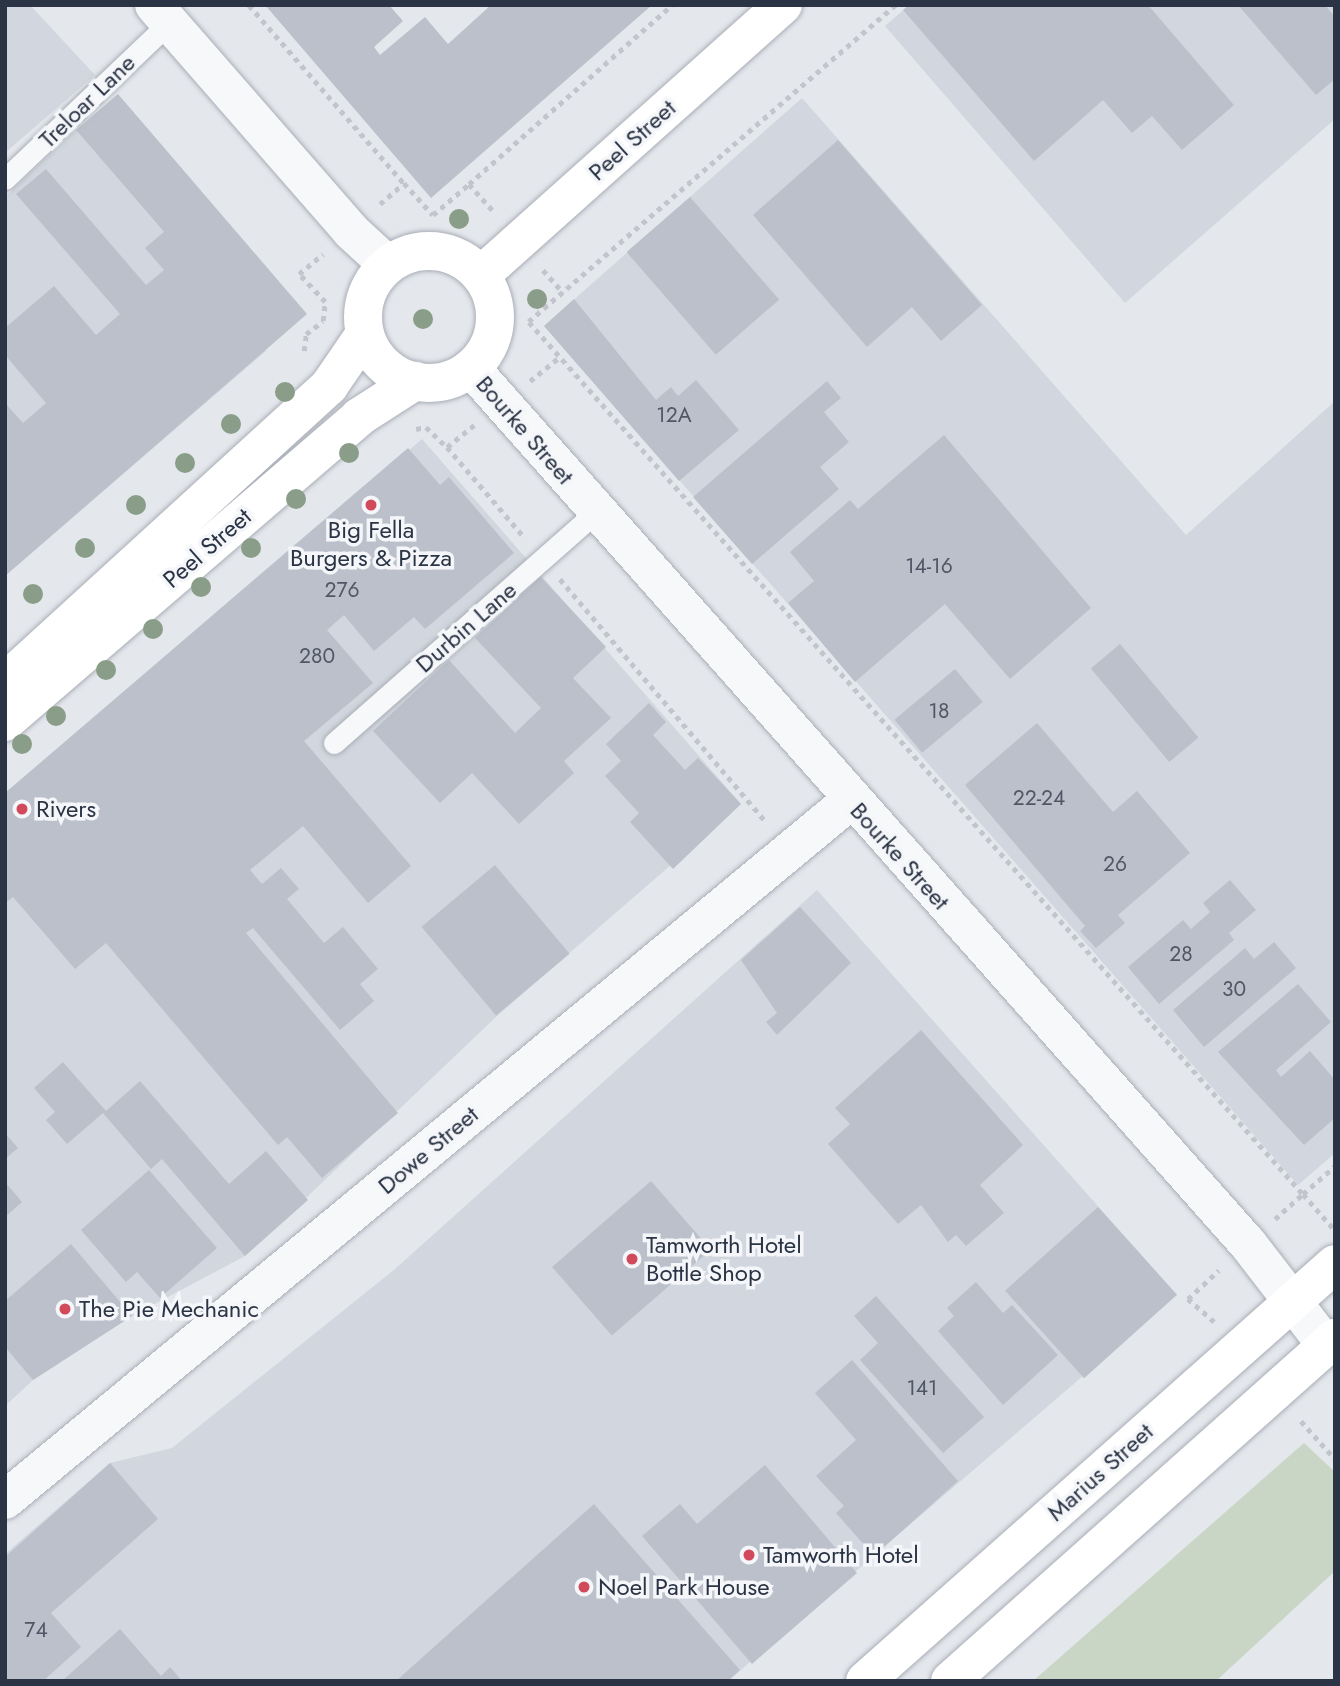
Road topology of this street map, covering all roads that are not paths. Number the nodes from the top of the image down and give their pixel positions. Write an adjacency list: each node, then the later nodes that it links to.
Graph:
1 (783, 5): 5 (main road, Peel Street)
2 (162, 14): 3 (lane, Treloar Lane); 4 (street)
3 (5, 179)
4 (387, 265): 5 (main road); 6 (main road)
5 (481, 275): 7 (main road)
6 (364, 335): 8 (main road); 10 (main road, Peel Street)
7 (471, 368): 8 (main road); 9 (street, Bourke Street)
8 (415, 381): 11 (main road, Peel Street)
9 (597, 511): 12 (lane, Durbin Lane); 13 (street, Bourke Street)
10 (5, 682)
11 (5, 722)
12 (334, 743)
13 (850, 801): 15 (street, Bourke Street); 17 (street, Dowe Street)
14 (1335, 1264): 15 (main road, Marius Street)
15 (1292, 1301): 16 (street, Bourke Street); 18 (main road, Marius Street)
16 (1332, 1347): 19 (main road)
17 (5, 1500)
18 (865, 1681)
19 (950, 1681)

